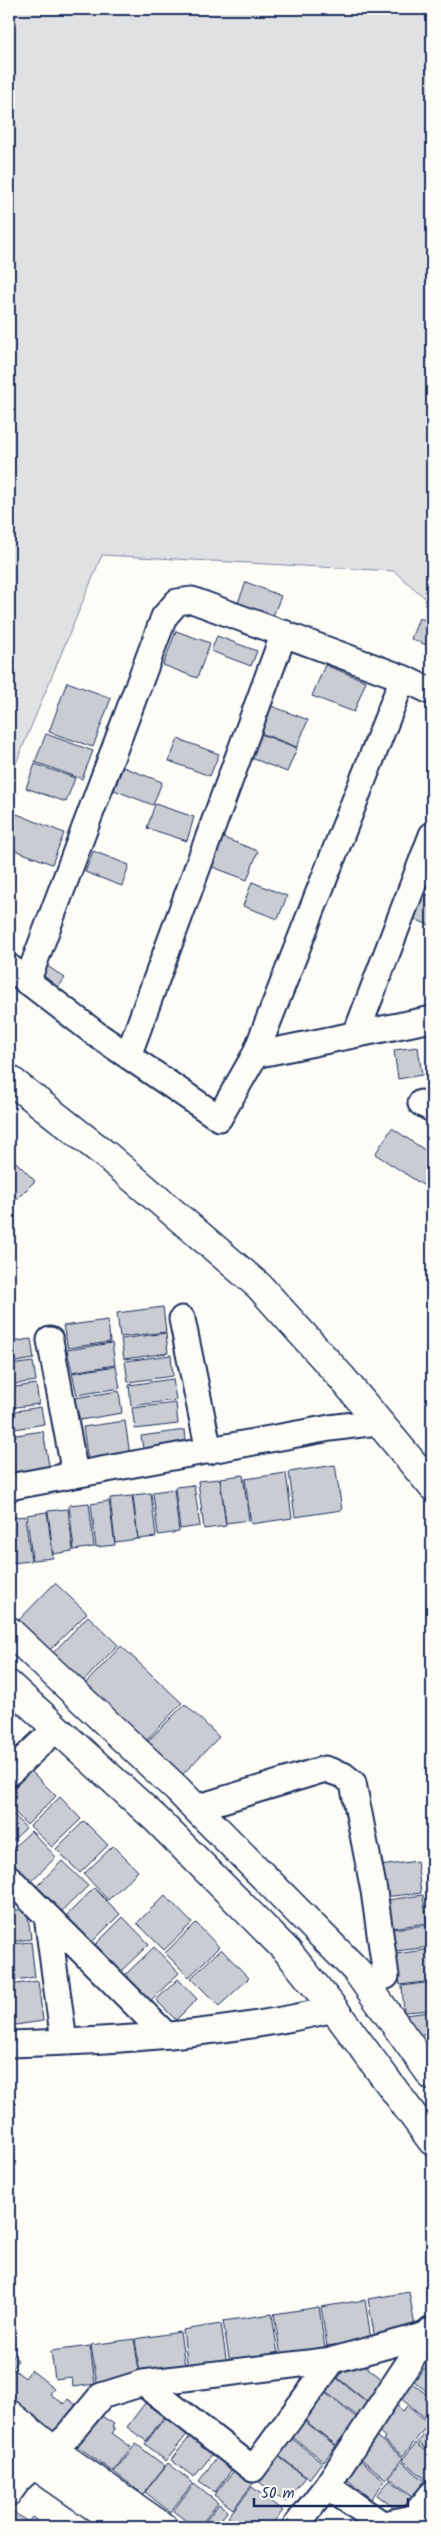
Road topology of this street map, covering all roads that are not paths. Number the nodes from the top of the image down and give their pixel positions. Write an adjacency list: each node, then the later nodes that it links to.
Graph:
1 (284, 633): 2 (street); 5 (street); 9 (street)
2 (403, 678): 3 (street); 8 (street)
3 (432, 692)
4 (432, 835): 7 (street)
5 (18, 974): 9 (street)
6 (432, 1019): 7 (street)
7 (356, 1034): 8 (street)
8 (255, 1055): 9 (street)
9 (128, 1056)
10 (9, 1079): 13 (street)
11 (182, 1319): 14 (street)
12 (50, 1340): 15 (street)
13 (377, 1422): 14 (street); 16 (street)
14 (209, 1451): 15 (street)
15 (75, 1474): 17 (street)
16 (432, 1486)
17 (9, 1487)
18 (9, 1631): 22 (street)
19 (9, 1685): 20 (street)
20 (56, 1728): 21 (street); 26 (street)
21 (9, 1773)
22 (196, 1808): 25 (street); 30 (street)
23 (9, 1878): 24 (street)
24 (47, 1916): 27 (street); 28 (street)
25 (386, 1976)
26 (334, 2009): 27 (street); 31 (street)
27 (166, 2034): 28 (street)
28 (64, 2042): 29 (street)
29 (9, 2044)
30 (432, 2076)
31 (432, 2141)
32 (429, 2332): 33 (street); 38 (street)
33 (333, 2360): 34 (street); 34 (street)
34 (143, 2383): 37 (street)
35 (9, 2414): 37 (street)
36 (9, 2443): 37 (street)
37 (44, 2458): 39 (street); 42 (street); 43 (street)
38 (327, 2486): 41 (street); 44 (street)
39 (9, 2492)
40 (432, 2494): 41 (street)
41 (377, 2526)
42 (124, 2527)
43 (163, 2527)
44 (295, 2527)

